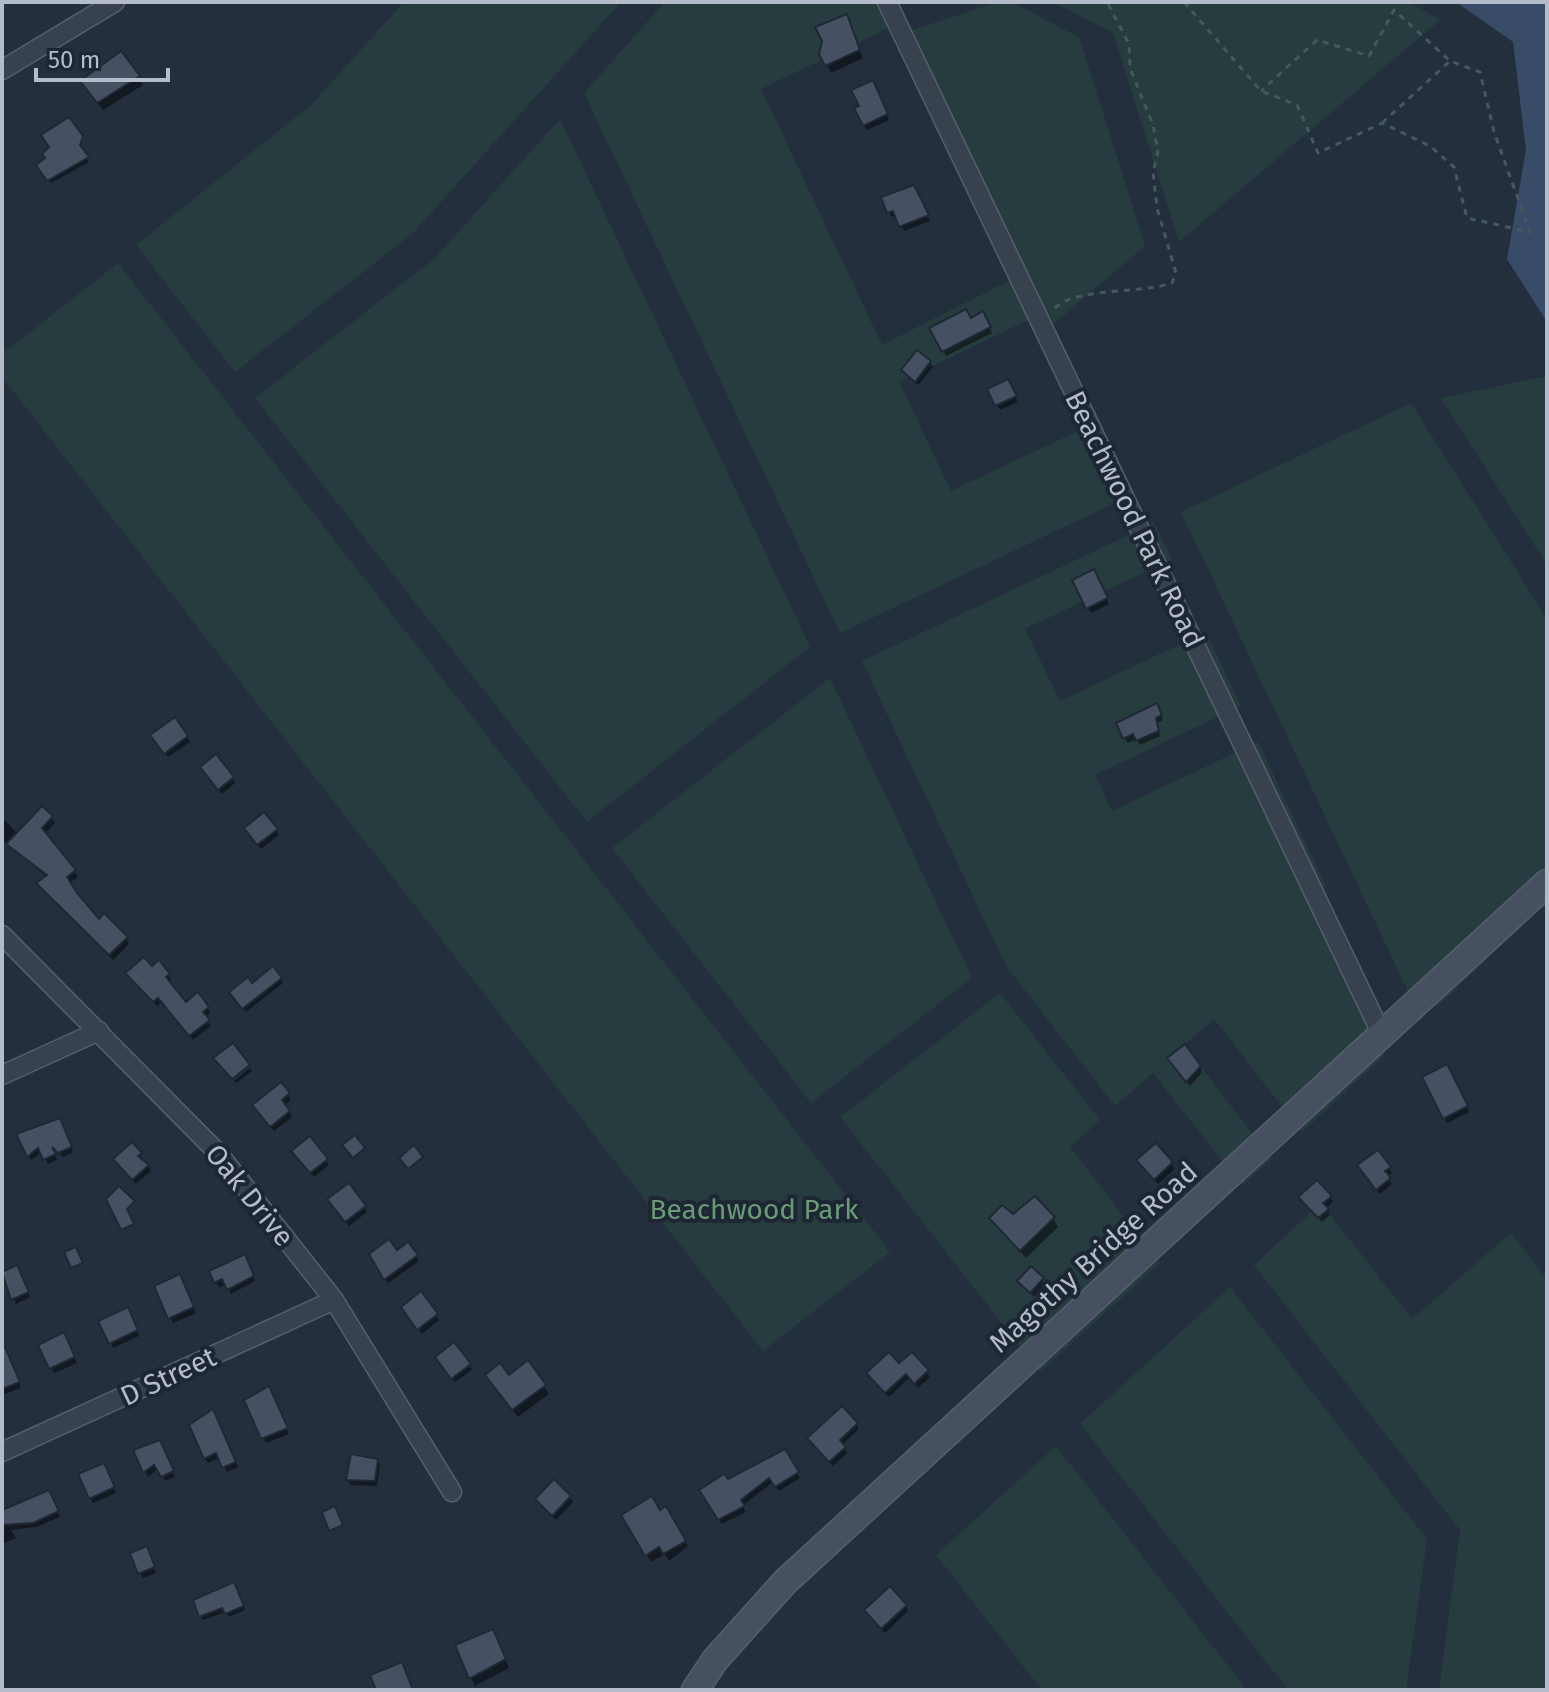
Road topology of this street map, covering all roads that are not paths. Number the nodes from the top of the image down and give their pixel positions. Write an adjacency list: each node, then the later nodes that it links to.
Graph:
1 (115, 2): 3 (street)
2 (887, 2): 7 (street, Beachwood Park Road)
3 (2, 70)
4 (1547, 883): 7 (main road, Magothy Bridge Road)
5 (2, 935): 6 (street, Oak Drive)
6 (99, 1031): 8 (street); 9 (street, Oak Drive)
7 (1383, 1037): 12 (main road, Magothy Bridge Road)
8 (2, 1075)
9 (334, 1300): 10 (street, D Street); 11 (street, Oak Drive)
10 (2, 1452)
11 (452, 1492)
12 (695, 1690)

